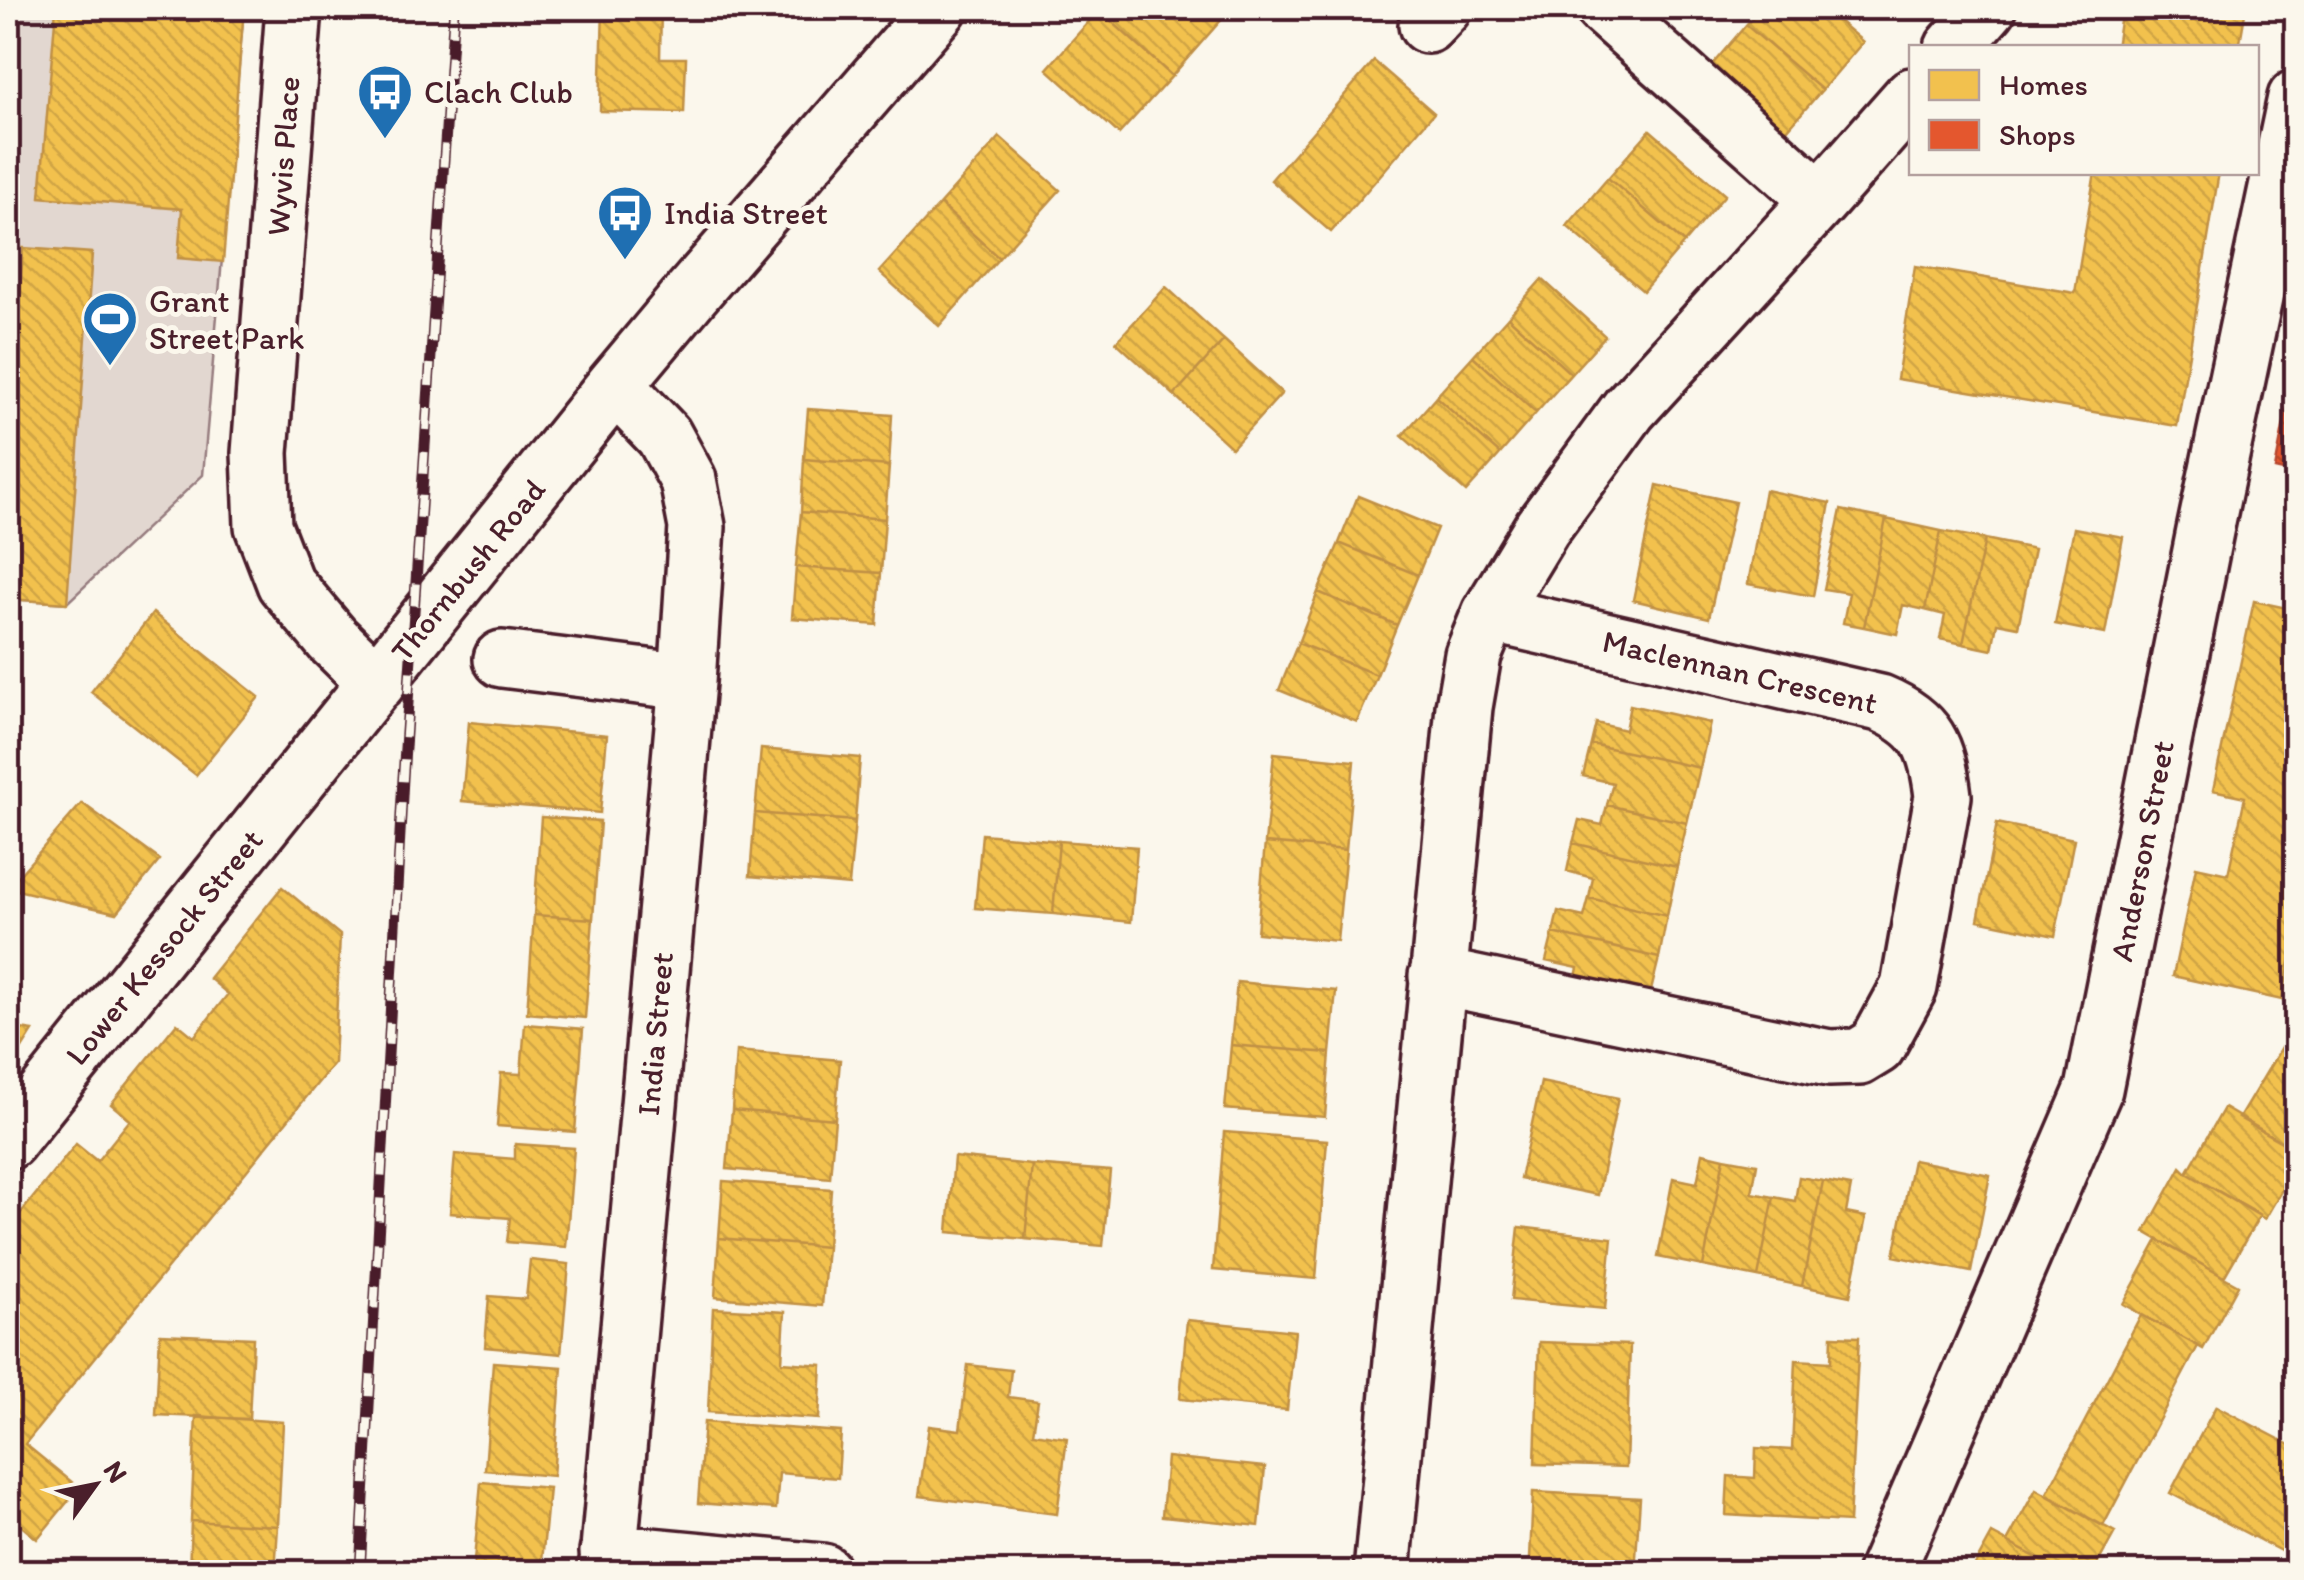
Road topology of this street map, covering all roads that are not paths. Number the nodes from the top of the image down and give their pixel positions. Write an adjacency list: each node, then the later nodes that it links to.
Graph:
1 (294, 8): 13 (street, Wyvis Place)
2 (938, 8): 9 (street, Thornbush Road)
3 (1604, 8): 8 (street)
4 (1988, 8): 5 (street)
5 (1956, 45)
6 (2296, 98): 20 (street, Anderson Street)
7 (1909, 99): 8 (street)
8 (1820, 200): 10 (street)
9 (615, 386): 12 (street); 13 (street, Thornbush Road)
10 (1490, 614): 15 (street); 15 (street, Maclennan Crescent)
11 (502, 659): 12 (street)
12 (687, 682): 17 (street, India Street)
13 (377, 683): 14 (street, Thornbush Road)
14 (320, 753): 16 (street, Lower Kessock Street)
15 (1437, 976): 19 (street)
16 (8, 1141)
17 (607, 1562): 18 (street)
18 (823, 1572)
19 (1382, 1572)
20 (1886, 1572)

